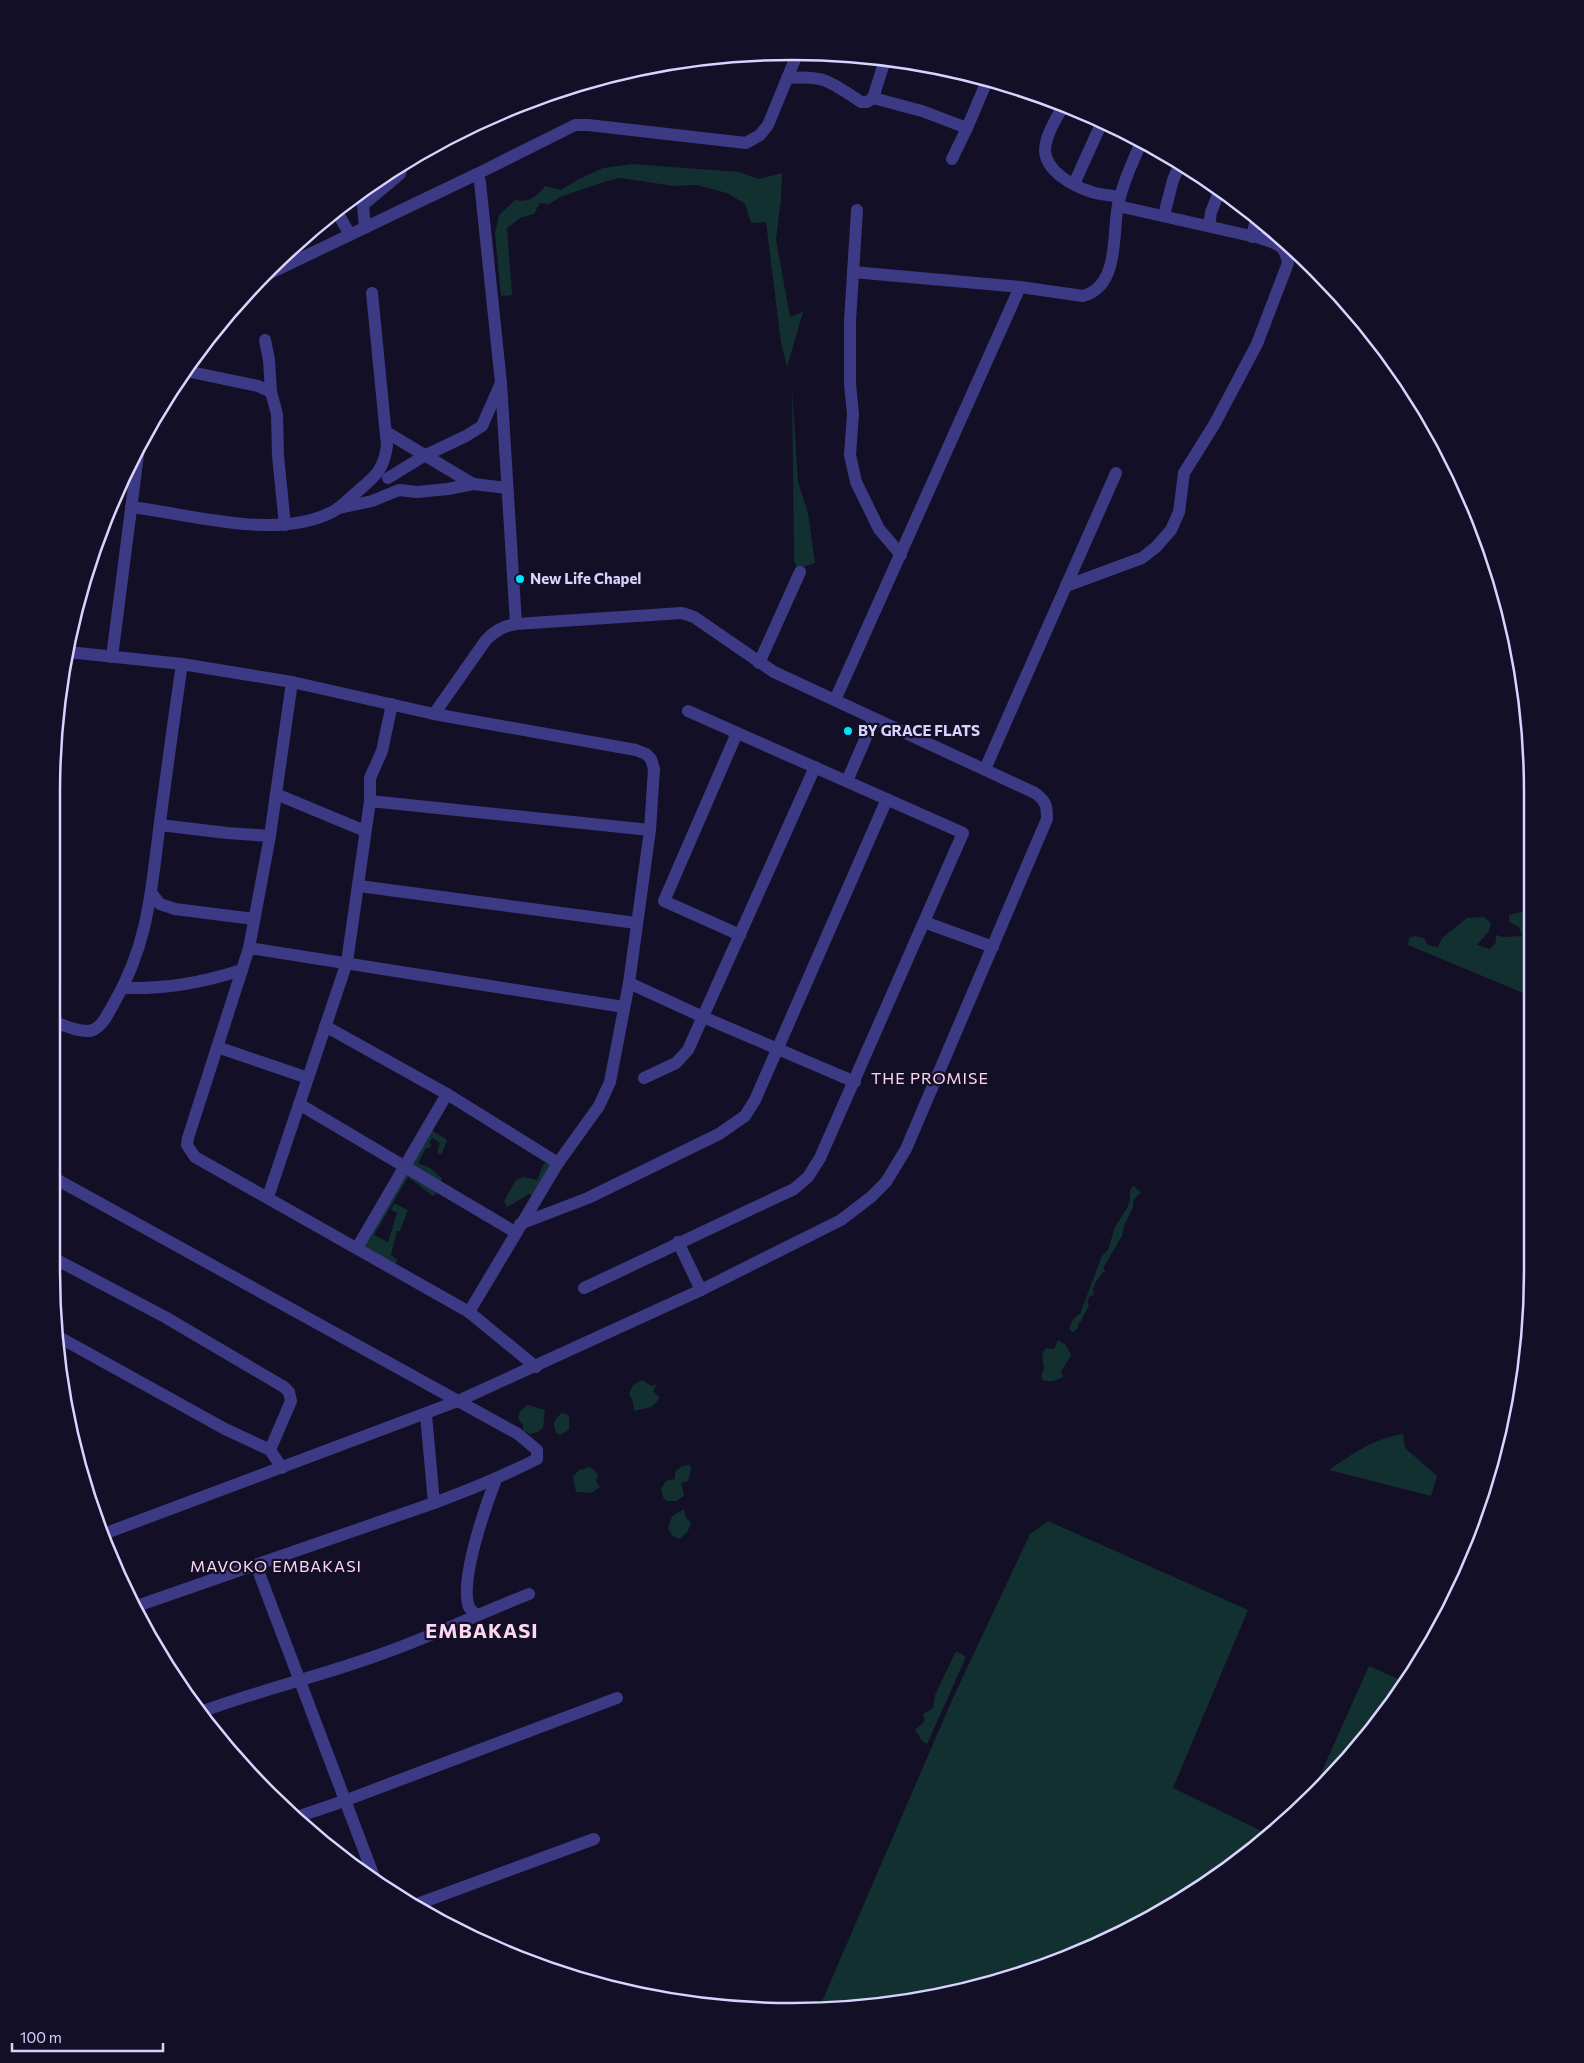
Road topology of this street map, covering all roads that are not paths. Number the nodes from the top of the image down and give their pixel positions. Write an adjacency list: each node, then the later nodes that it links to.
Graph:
1 (795, 60): 3 (street)
2 (883, 66): 5 (street)
3 (787, 78): 5 (street); 13 (street)
4 (985, 86): 7 (street)
5 (872, 98): 7 (street)
6 (1060, 112): 14 (street)
7 (967, 128): 10 (street)
8 (1099, 128): 14 (street)
9 (1139, 147): 16 (street)
10 (952, 159)
11 (1177, 170): 19 (street)
12 (400, 174): 22 (street)
13 (477, 174): 22 (street); 33 (street)
14 (1074, 184): 16 (street)
15 (1217, 196): 21 (street)
16 (1119, 201): 19 (street); 29 (street)
17 (856, 210): 28 (street)
18 (340, 216): 23 (street)
19 (1164, 216): 21 (street)
20 (1255, 225): 24 (street)
21 (1209, 226): 24 (street)
22 (365, 228): 23 (street)
23 (350, 235): 27 (street)
24 (1252, 237): 25 (street)
25 (1278, 245)
26 (1286, 252): 48 (street)
27 (280, 268)
28 (853, 272): 29 (street); 46 (street)
29 (1020, 287): 46 (street)
30 (372, 293): 35 (street)
31 (264, 340): 34 (street)
32 (192, 372): 34 (street)
33 (501, 384): 36 (street); 41 (street)
34 (271, 392): 45 (street)
35 (386, 432): 36 (street); 38 (street)
36 (424, 456): 38 (street); 40 (street)
37 (137, 465): 43 (street)
38 (385, 472): 42 (street); 44 (street)
39 (1116, 473): 48 (street)
40 (473, 484): 41 (street); 42 (street)
41 (507, 488): 49 (street)
42 (394, 492): 44 (street)
43 (131, 507): 45 (street); 51 (street)
44 (337, 508): 45 (street)
45 (284, 525)
46 (901, 555): 55 (street)
47 (800, 572): 52 (street)
48 (1066, 586): 62 (street)
49 (516, 624): 52 (street); 58 (street)
50 (73, 653): 51 (street)
51 (112, 657): 53 (street)
52 (760, 663): 55 (street)
53 (182, 664): 54 (street); 67 (street)
54 (292, 682): 56 (street); 64 (street)
55 (835, 700): 59 (street)
56 (392, 704): 58 (street); 66 (street)
57 (688, 711): 60 (street)
58 (434, 714): 68 (street)
59 (874, 720): 62 (street); 63 (street)
60 (737, 733): 61 (street); 76 (street)
61 (815, 767): 63 (street); 76 (street)
62 (985, 770): 77 (street)
63 (847, 781): 65 (street)
64 (276, 794): 69 (street); 70 (street)
65 (887, 799): 74 (street); 88 (street)
66 (370, 801): 68 (street); 69 (street)
67 (160, 825): 70 (street); 72 (street)
68 (650, 830): 75 (street)
69 (365, 831): 71 (street)
70 (270, 836): 73 (street)
71 (359, 886): 75 (street); 79 (street)
72 (152, 894): 73 (street); 82 (street)
73 (254, 919): 78 (street)
74 (924, 922): 77 (street); 91 (street)
75 (636, 923): 81 (street)
76 (740, 935): 84 (street)
77 (993, 946): 103 (street)
78 (249, 948): 79 (street); 80 (street)
79 (347, 962): 83 (street); 86 (street)
80 (242, 970): 82 (street); 87 (street)
81 (629, 983): 83 (street); 84 (street)
82 (123, 988): 85 (street)
83 (624, 1007): 94 (street)
84 (703, 1017): 88 (street); 90 (street)
85 (60, 1023)
86 (325, 1026): 89 (street); 92 (street)
87 (217, 1047): 89 (street); 97 (street)
88 (776, 1048): 91 (street); 98 (street)
89 (308, 1078): 93 (street)
90 (644, 1078)
91 (855, 1082): 99 (street)
92 (447, 1094): 94 (street); 95 (street)
93 (299, 1104): 95 (street); 97 (street)
94 (558, 1163): 98 (street)
95 (405, 1167): 98 (street); 100 (street)
96 (60, 1181): 107 (street)
97 (268, 1197): 100 (street)
98 (518, 1228): 104 (street)
99 (678, 1242): 102 (street); 103 (street)
100 (357, 1248): 104 (street)
101 (60, 1262): 109 (street)
102 (584, 1288)
103 (700, 1290): 106 (street)
104 (469, 1312): 106 (street)
105 (64, 1340): 109 (street)
106 (536, 1366): 107 (street)
107 (458, 1402): 108 (street); 111 (street)
108 (426, 1415): 110 (street); 112 (street)
109 (270, 1450): 110 (street)
110 (282, 1468): 113 (street)
111 (496, 1479): 112 (street); 117 (street)
112 (434, 1503): 114 (street)
113 (109, 1532)
114 (256, 1565): 116 (street); 118 (street)
115 (529, 1594): 117 (street)
116 (140, 1605)
117 (476, 1615): 118 (street)
118 (300, 1681): 120 (street); 121 (street)
119 (618, 1698): 121 (street)
120 (206, 1710)
121 (344, 1801): 122 (street); 124 (street)
122 (303, 1815)
123 (594, 1839): 125 (street)
124 (371, 1870)
125 (422, 1902)

